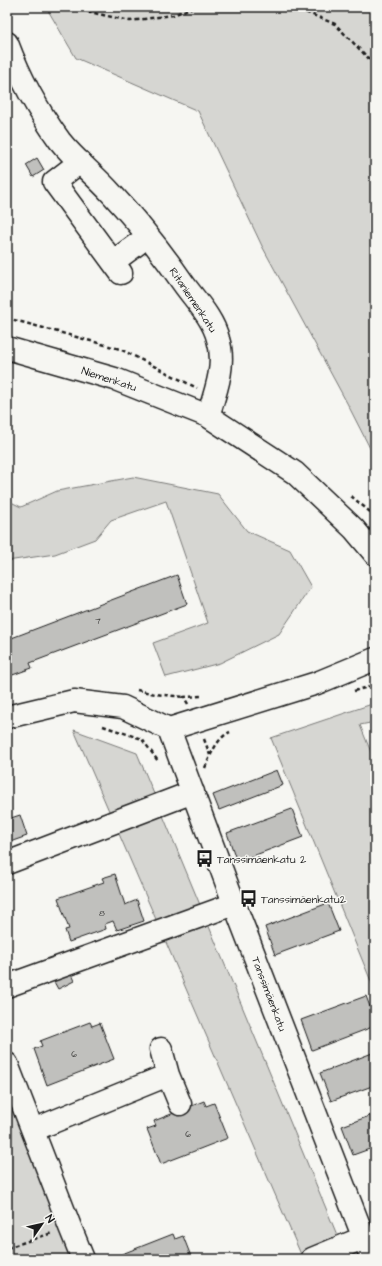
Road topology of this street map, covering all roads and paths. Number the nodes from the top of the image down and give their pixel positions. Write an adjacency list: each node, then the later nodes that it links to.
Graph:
1 (67, 7): 2 (path)
2 (194, 7)
3 (293, 7): 5 (path)
4 (7, 43): 6 (street, Ritaniemenkatu)
5 (375, 65)
6 (80, 162): 7 (street, Ritaniemenkatu); 7 (street)
7 (148, 236): 9 (street, Ritaniemenkatu)
8 (7, 348): 9 (street, Niemenkatu)
9 (208, 416): 10 (street)
10 (375, 554)
11 (375, 659): 14 (street)
12 (7, 718): 14 (street)
13 (101, 725): 15 (path)
14 (168, 729): 16 (street, Tanssimäenkatu)
15 (161, 765)
16 (193, 792): 17 (street); 30 (street, Tanssimäenkatu)
17 (7, 863)
18 (223, 908): 19 (street)
19 (7, 986)
20 (161, 1049): 22 (street)
21 (7, 1064): 24 (street)
22 (168, 1075): 23 (street); 24 (street)
23 (180, 1104)
24 (33, 1130): 25 (street)
25 (70, 1227): 27 (path); 28 (street)
26 (352, 1242): 29 (street)
27 (7, 1248)
28 (83, 1259)
29 (312, 1259)
30 (372, 1259)

